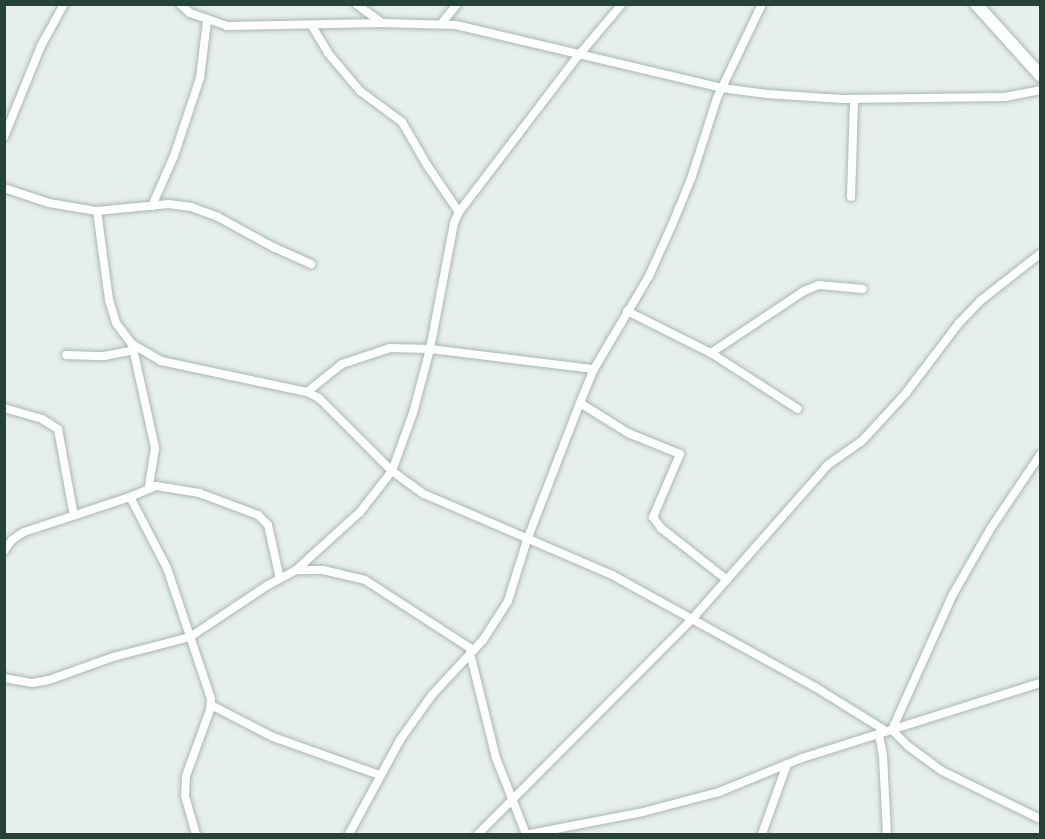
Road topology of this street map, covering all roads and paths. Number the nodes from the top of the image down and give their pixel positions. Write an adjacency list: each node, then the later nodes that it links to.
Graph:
1 (64, 4): 18 (street)
2 (180, 4): 8 (street)
3 (457, 4): 10 (street)
4 (622, 4): 13 (street)
5 (762, 4): 15 (street)
6 (976, 4): 14 (street)
7 (358, 6): 9 (street); 11 (street)
8 (207, 21): 12 (street); 21 (street)
9 (382, 23): 10 (street); 11 (street)
10 (441, 24): 13 (street)
11 (359, 25): 12 (street)
12 (312, 26): 23 (street)
13 (578, 56): 15 (street); 23 (street)
14 (1041, 75)
15 (722, 88): 17 (street); 27 (street)
16 (1041, 90): 17 (street)
17 (854, 99): 20 (street)
18 (4, 137)
19 (4, 188): 22 (street)
20 (851, 197)
21 (152, 206): 22 (street); 25 (street)
22 (97, 211): 28 (street)
23 (459, 212): 29 (street)
24 (1041, 254): 46 (street)
25 (311, 264)
26 (863, 289): 30 (street)
27 (627, 311): 30 (street); 32 (street)
28 (133, 347): 31 (street); 33 (street); 39 (street)
29 (430, 350): 32 (street); 33 (street); 38 (street)
30 (711, 353): 36 (street)
31 (66, 355)
32 (594, 369): 34 (street)
33 (307, 392): 38 (street)
34 (580, 403): 42 (street); 46 (street)
35 (4, 408): 41 (street)
36 (798, 409)
37 (1041, 455): 53 (street)
38 (392, 471): 42 (street); 44 (street)
39 (149, 487): 40 (street); 45 (street)
40 (130, 497): 41 (street); 48 (street)
41 (74, 516): 43 (street)
42 (526, 540): 47 (street); 49 (street)
43 (4, 551)
44 (296, 570): 45 (street); 49 (street)
45 (280, 579): 48 (street)
46 (727, 580): 47 (street)
47 (693, 618): 53 (street); 56 (street)
48 (190, 637): 50 (street); 52 (street)
49 (472, 651): 55 (street); 56 (street)
50 (4, 678)
51 (1041, 683): 53 (street)
52 (211, 705): 55 (street); 58 (street)
53 (885, 732): 54 (street); 57 (street); 63 (street)
54 (787, 764): 61 (street); 62 (street)
55 (379, 775): 59 (street)
56 (511, 800): 60 (street); 61 (street)
57 (1041, 819)
58 (196, 834)
59 (349, 834)
60 (478, 834)
61 (528, 834)
62 (762, 834)
63 (887, 834)

